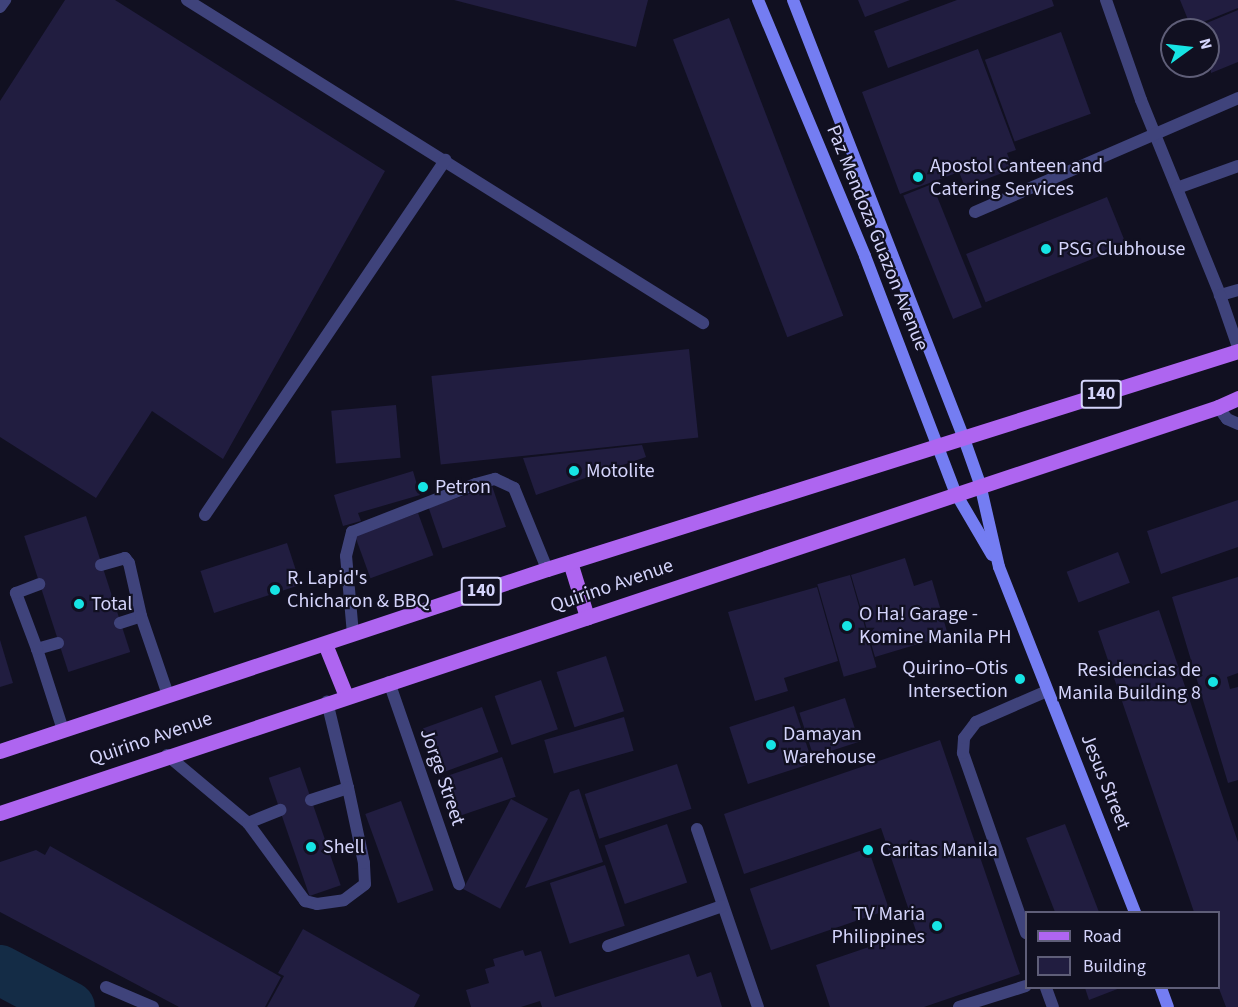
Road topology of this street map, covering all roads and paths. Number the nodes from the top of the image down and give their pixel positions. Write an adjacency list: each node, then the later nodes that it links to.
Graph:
1 (5, 0): 6 (street)
2 (187, 0): 9 (street)
3 (758, 0): 22 (main road, Paz Mendoza Guazon Avenue)
4 (793, 0): 21 (main road, Paz Mendoza Guazon Avenue)
5 (1106, 0): 8 (street)
6 (0, 8)
7 (1238, 98): 8 (street)
8 (1156, 131): 11 (street); 12 (street)
9 (446, 160): 15 (street); 25 (street)
10 (1238, 166): 11 (street)
11 (1178, 188): 14 (street)
12 (975, 212)
13 (1238, 290): 14 (street)
14 (1220, 295): 16 (street)
15 (703, 322)
16 (1238, 347)
17 (1238, 351): 21 (main road, Quirino Avenue / 140)
18 (1238, 398): 19 (main road, Quirino Avenue / 140)
19 (1218, 407): 20 (street); 23 (main road, Quirino Avenue / 140)
20 (1238, 424)
21 (963, 436): 22 (main road, Quirino Avenue / 140); 23 (main road, Paz Mendoza Guazon Avenue)
22 (935, 444): 24 (main road, Paz Mendoza Guazon Avenue); 26 (main road, Quirino Avenue / 140)
23 (980, 484): 24 (main road, Quirino Avenue / 140); 28 (main road, Jesus Street)
24 (955, 492): 28 (main road, Jesus Street); 32 (main road, Quirino Avenue / 140)
25 (205, 515)
26 (570, 562): 29 (main road, Quirino Avenue / 140); 32 (main road)
27 (101, 565): 31 (street)
28 (999, 567): 39 (main road, Jesus Street)
29 (547, 569): 34 (main road, Quirino Avenue / 140); 34 (street)
30 (39, 584): 37 (street)
31 (141, 616): 33 (street); 40 (street)
32 (586, 616): 38 (main road, Quirino Avenue / 140)
33 (120, 623)
34 (353, 634): 36 (main road, Quirino Avenue / 140)
35 (58, 643): 37 (street)
36 (325, 644): 40 (main road, Quirino Avenue / 140); 41 (main road)
37 (37, 649): 43 (street)
38 (389, 682): 41 (main road, Quirino Avenue / 140); 52 (street, Jorge Street)
39 (1047, 691): 54 (main road, Jesus Street); 55 (street)
40 (168, 695): 43 (main road, Quirino Avenue / 140)
41 (346, 696): 42 (main road, Quirino Avenue / 140)
42 (327, 702): 45 (main road, Quirino Avenue / 140); 46 (street)
43 (63, 730): 44 (main road, Quirino Avenue / 140)
44 (0, 751)
45 (166, 755): 49 (main road, Quirino Avenue / 140); 50 (street)
46 (348, 788): 47 (street); 50 (street)
47 (311, 800)
48 (280, 810): 50 (street)
49 (0, 813)
50 (248, 823)
51 (697, 829): 53 (street)
52 (459, 884)
53 (722, 906): 56 (street); 62 (street)
54 (1135, 911)
55 (1025, 930)
56 (608, 946)
57 (1025, 986): 63 (street)
58 (105, 987): 61 (street)
59 (1047, 989): 64 (street)
60 (1162, 989): 65 (main road)
61 (153, 1007)
62 (758, 1007)
63 (959, 1007)
64 (1053, 1007)
65 (1168, 1007)

